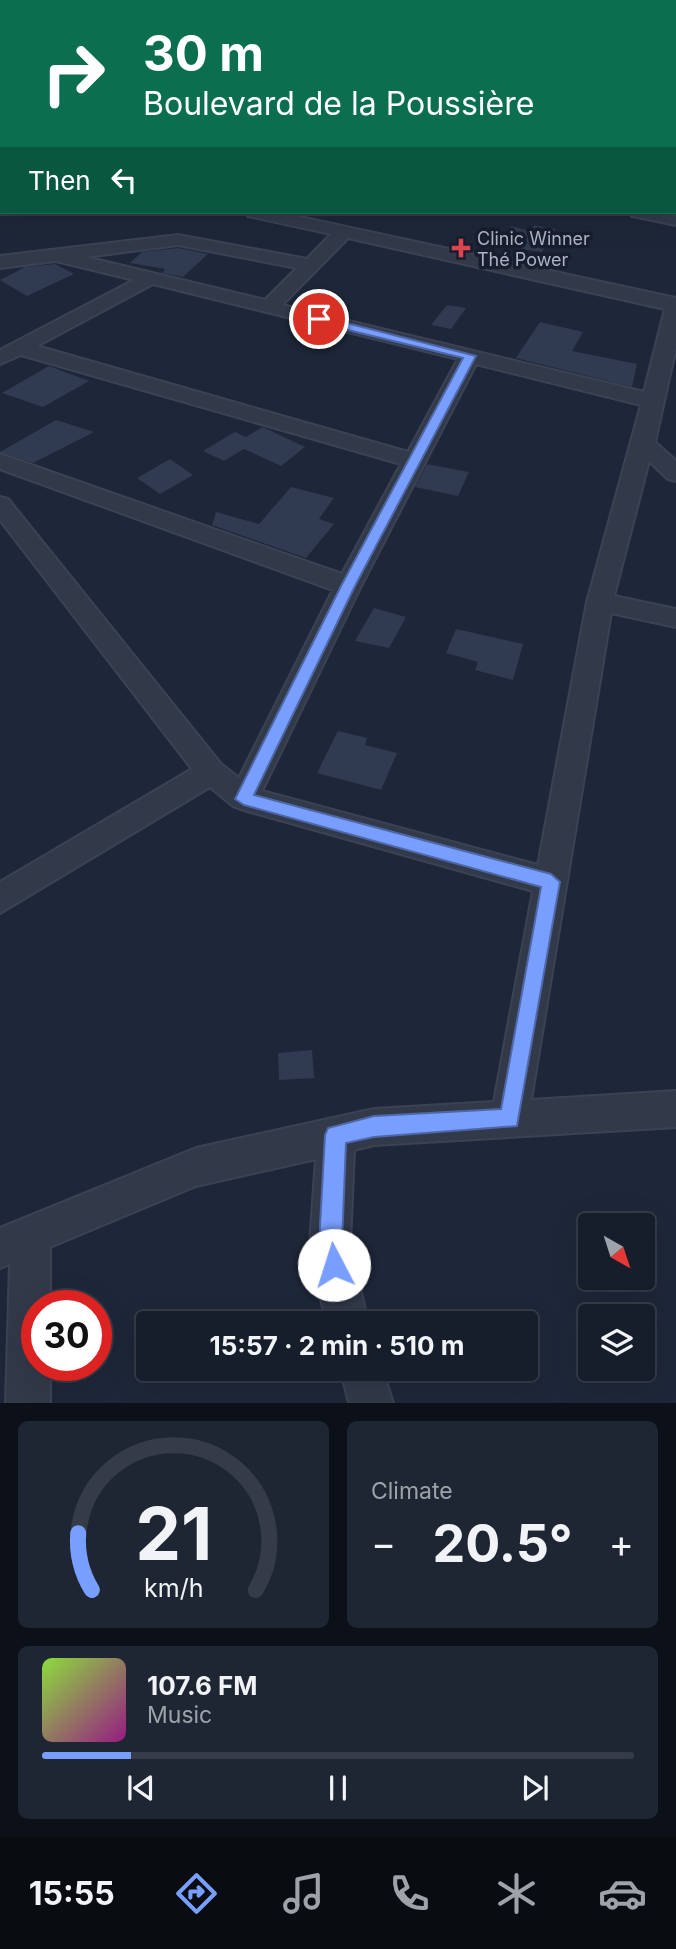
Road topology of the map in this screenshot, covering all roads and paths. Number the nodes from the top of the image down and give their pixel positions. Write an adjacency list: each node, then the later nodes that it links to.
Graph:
1 (263, 214): 4 (street)
2 (648, 214): 3 (street)
3 (676, 220)
4 (344, 232): 8 (street); 11 (street)
5 (60, 256): 6 (street); 8 (street); 10 (street)
6 (21, 259): 7 (street); 9 (street)
7 (0, 262)
8 (311, 265): 12 (street)
9 (0, 269)
10 (151, 278): 12 (street); 14 (street)
11 (676, 305): 13 (street)
12 (269, 307): 15 (street)
13 (671, 342): 16 (street)
14 (10, 353): 19 (street)
15 (470, 356): 16 (street); 19 (street)
16 (653, 401): 17 (street)
17 (643, 443): 20 (street); 23 (street)
18 (0, 461): 22 (street)
19 (415, 461): 22 (street)
20 (676, 474)
21 (0, 504): 25 (street)
22 (348, 586): 26 (street)
23 (600, 602): 24 (street); 27 (street)
24 (676, 618)
25 (211, 772): 26 (street); 28 (street)
26 (244, 799): 27 (street)
27 (551, 882): 30 (street)
28 (0, 900)
29 (676, 1109): 30 (street)
30 (509, 1119): 31 (street)
31 (336, 1135): 32 (street); 33 (street)
32 (15, 1241): 35 (street)
33 (344, 1311)
34 (365, 1381): 36 (street)
35 (28, 1403)
36 (371, 1403)

